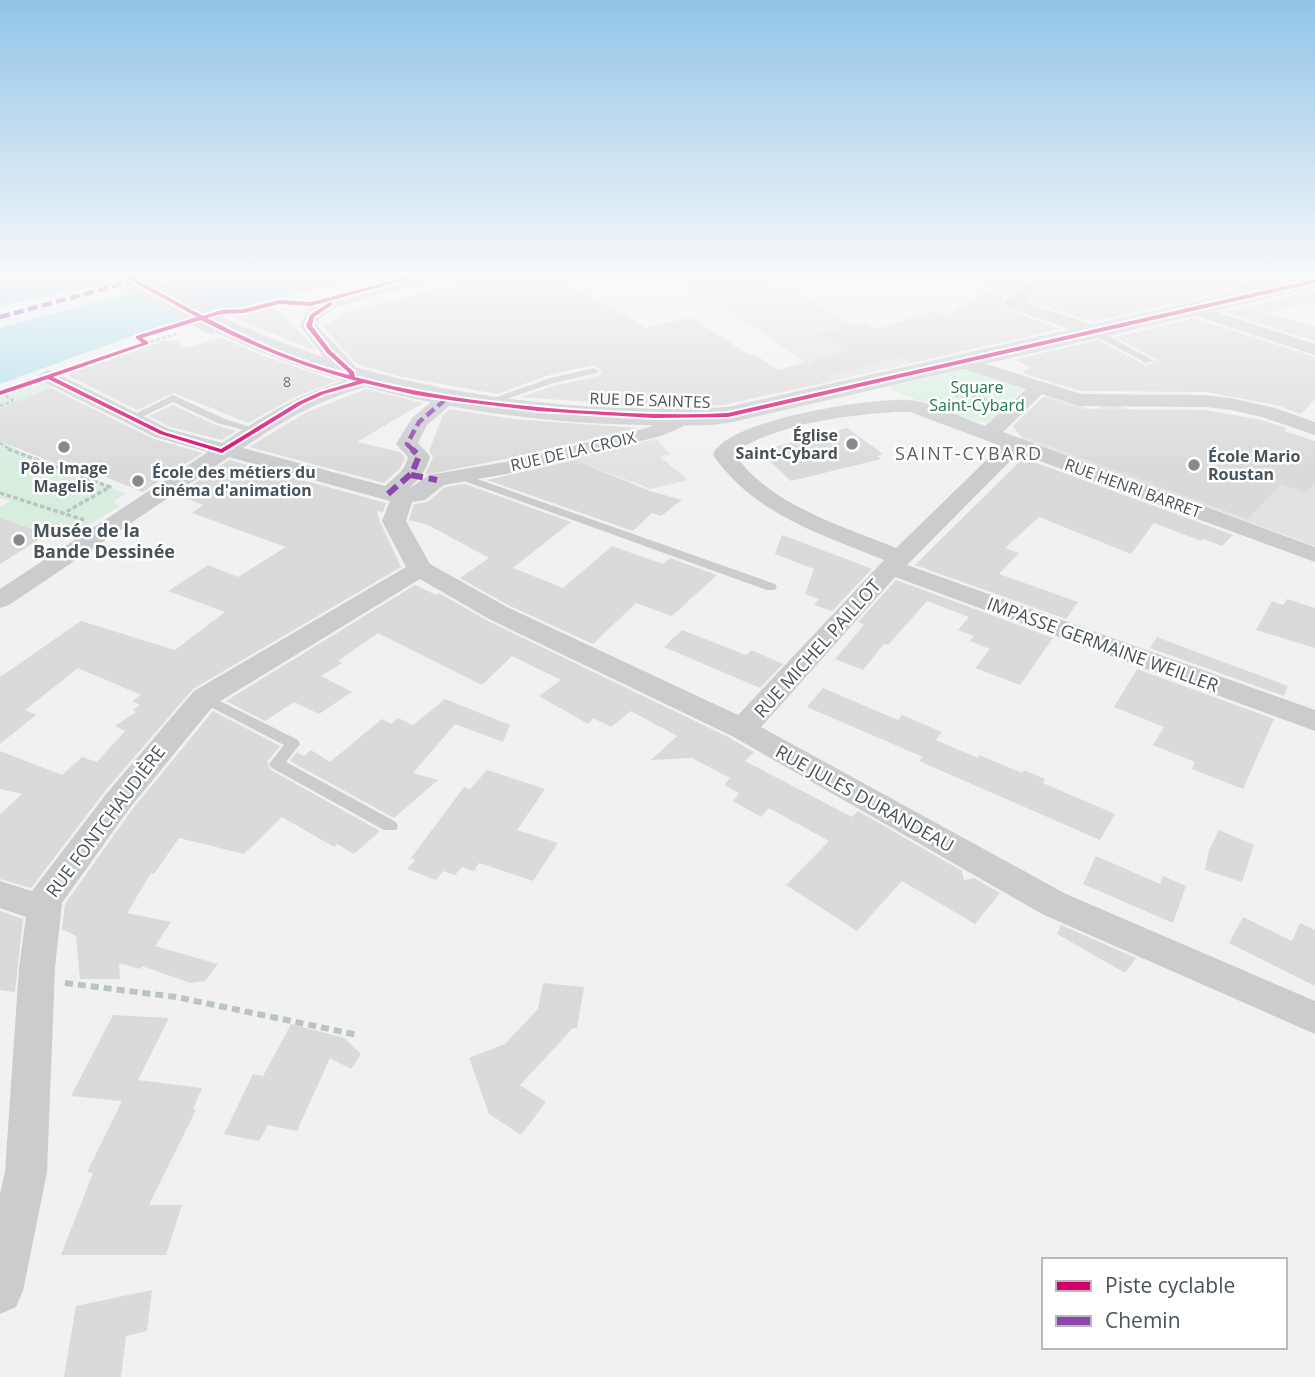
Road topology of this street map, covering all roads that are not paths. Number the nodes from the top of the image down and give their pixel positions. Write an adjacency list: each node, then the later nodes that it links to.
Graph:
1 (244, 338): 7 (main road, RUE DE SAINTES, bridge)
2 (314, 338): 7 (street)
3 (1062, 338): 9 (main road, RUE DE SAINTES)
4 (1107, 338): 8 (lane)
5 (1280, 338): 6 (street)
6 (1315, 350)
7 (322, 360): 12 (main road, RUE DE SAINTES)
8 (1149, 361)
9 (962, 362): 13 (street); 16 (main road, RUE DE SAINTES)
10 (594, 371): 15 (lane)
11 (47, 376): 18 (street)
12 (353, 378): 14 (main road, RUE DE SAINTES); 20 (street)
13 (1039, 387): 19 (street); 21 (street)
14 (446, 399): 15 (main road, RUE DE SAINTES); 24 (street)
15 (481, 404): 17 (main road, RUE DE SAINTES)
16 (809, 408): 17 (main road, RUE DE SAINTES); 21 (street, RUE HENRI BARRET); 29 (street, IMPASSE GERMAINE WEILLER)
17 (682, 416): 25 (street, RUE DE LA CROIX)
18 (130, 419): 20 (lane); 23 (street)
19 (1315, 429)
20 (255, 430): 23 (street)
21 (989, 433): 22 (street, RUE HENRI BARRET)
22 (1015, 444): 28 (street, RUE HENRI BARRET); 29 (street, RUE MICHEL PAILLOT)
23 (222, 451): 27 (street); 32 (street)
24 (411, 475): 26 (street); 27 (street)
25 (460, 476): 26 (street, RUE DE LA CROIX); 31 (lane)
26 (437, 480): 27 (street)
27 (395, 495): 30 (street)
28 (1315, 555)
29 (895, 562): 34 (street, IMPASSE GERMAINE WEILLER); 35 (street, RUE MICHEL PAILLOT)
30 (420, 569): 33 (street, RUE FONTCHAUDIÈRE); 35 (street, RUE JULES DURANDEAU)
31 (771, 587)
32 (0, 600)
33 (204, 698): 36 (lane); 38 (street, RUE FONTCHAUDIÈRE)
34 (1315, 721)
35 (742, 729): 39 (street, RUE JULES DURANDEAU)
36 (390, 826)
37 (0, 894): 38 (street)
38 (44, 909): 40 (street, RUE FONTCHAUDIÈRE)
39 (1315, 1018)
40 (0, 1291)

